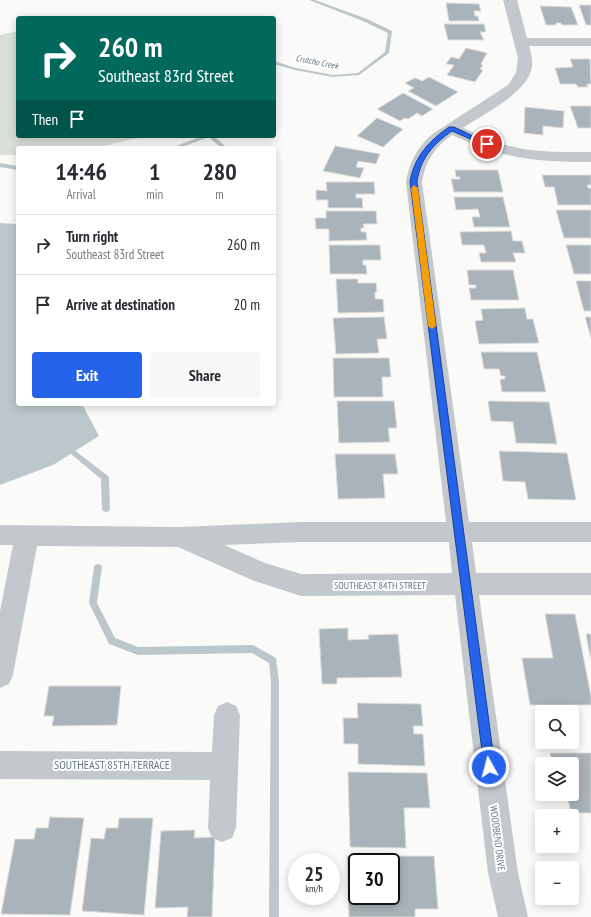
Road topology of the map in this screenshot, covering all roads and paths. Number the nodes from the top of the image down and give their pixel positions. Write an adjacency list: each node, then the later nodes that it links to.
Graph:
1 (510, 0): 2 (street, WOODBEND DRIVE)
2 (522, 42): 3 (street); 4 (street, WOODBEND DRIVE)
3 (591, 42)
4 (452, 129): 5 (street); 6 (street, WOODBEND DRIVE)
5 (591, 157)
6 (459, 532): 7 (street, SOUTHEAST 84TH STREET); 10 (street, SOUTHEAST 84TH STREET); 12 (street, WOODBEND DRIVE)
7 (591, 532)
8 (0, 535): 9 (street, SOUTHEAST 84TH STREET)
9 (27, 535): 10 (street, SOUTHEAST 84TH STREET); 13 (street)
10 (179, 537): 12 (street, SOUTHEAST 84TH STREET)
11 (591, 584): 12 (street, SOUTHEAST 84TH STREET)
12 (467, 585): 18 (street, WOODBEND DRIVE)
13 (0, 675)
14 (227, 715): 16 (street)
15 (0, 765): 16 (street, SOUTHEAST 85TH TERRACE)
16 (224, 766): 17 (street)
17 (222, 828)
18 (513, 917)

